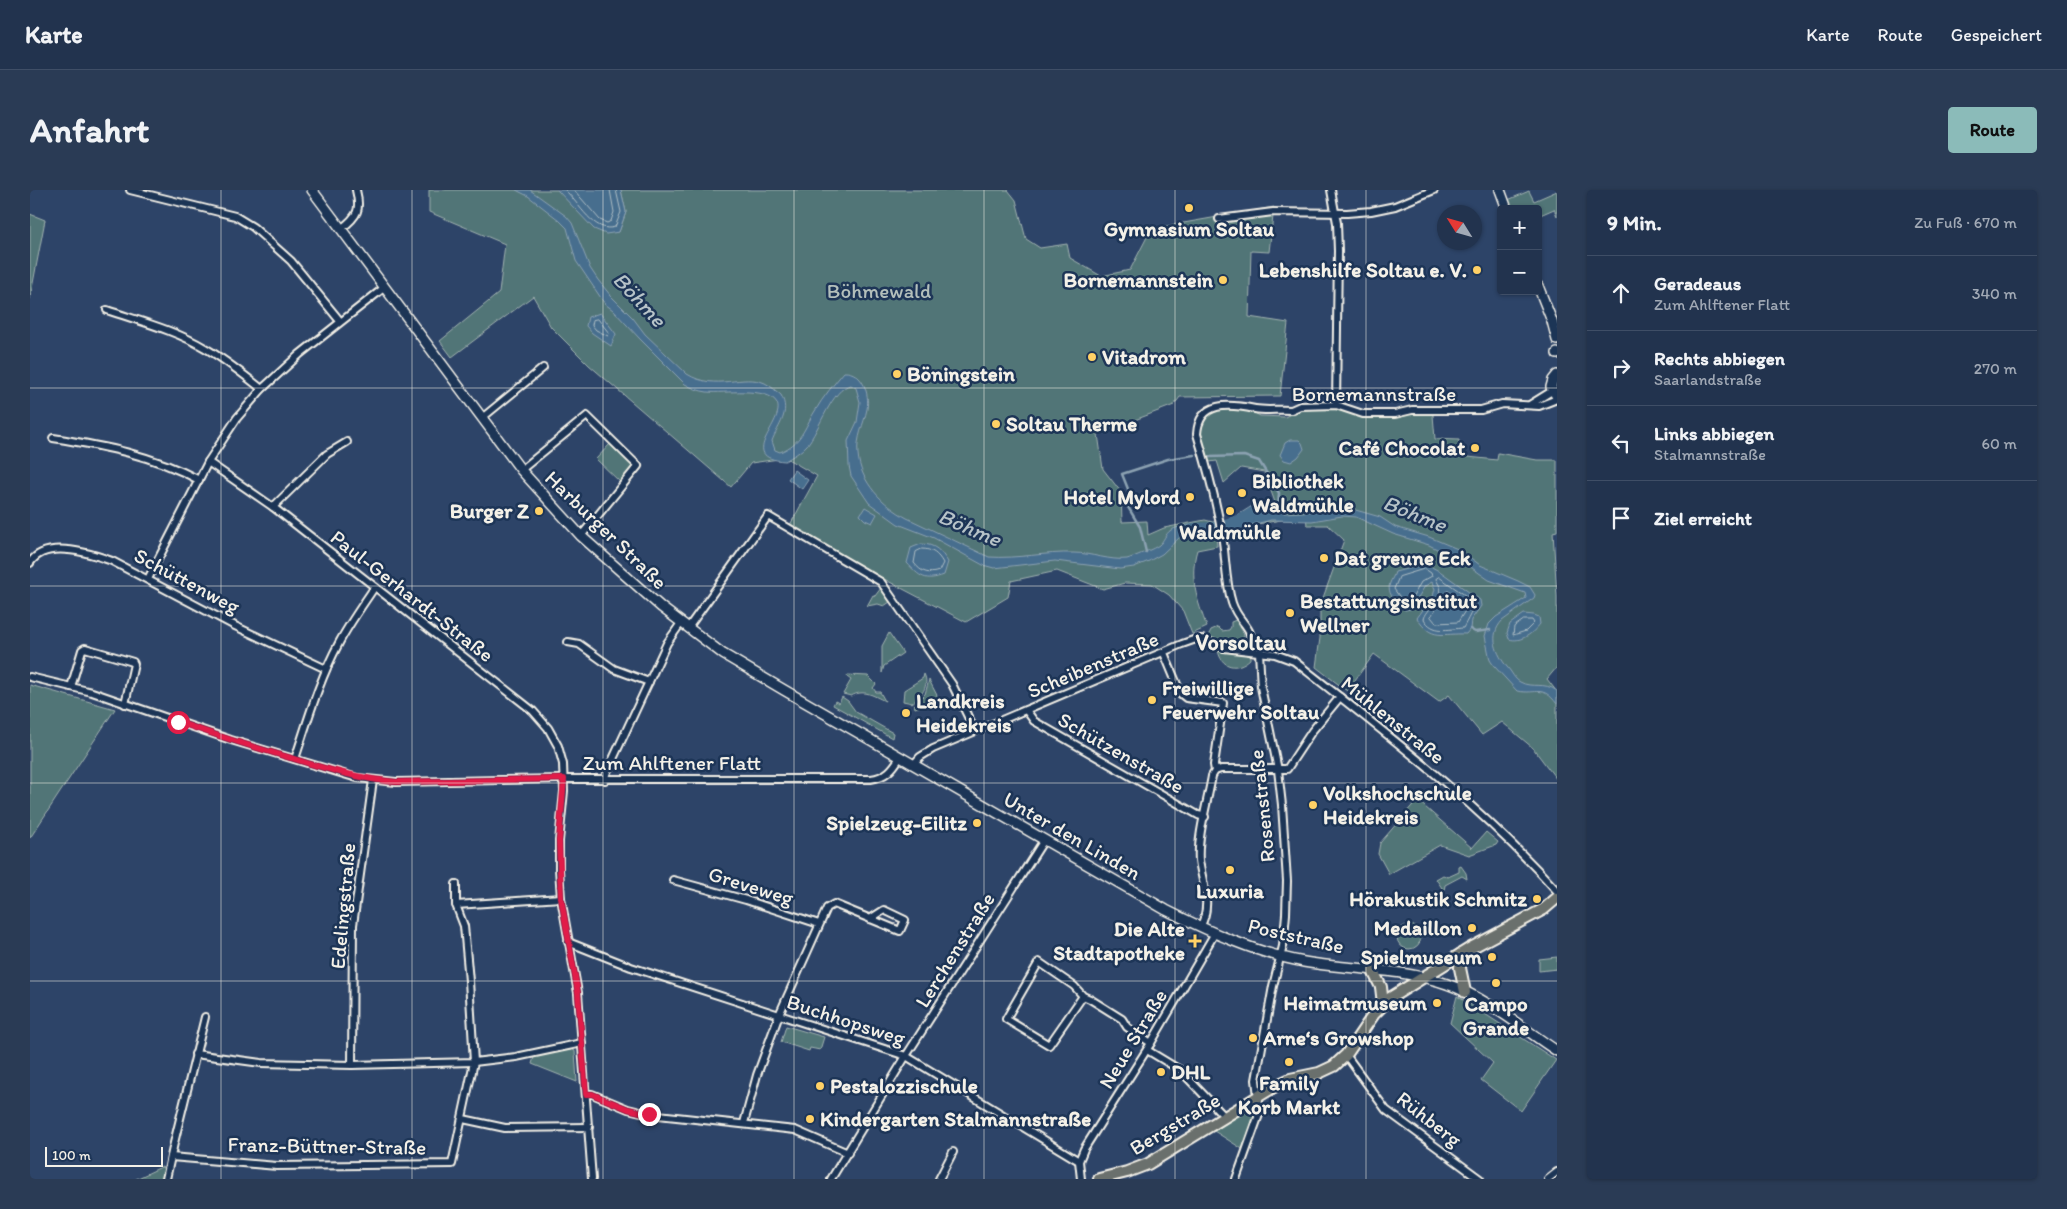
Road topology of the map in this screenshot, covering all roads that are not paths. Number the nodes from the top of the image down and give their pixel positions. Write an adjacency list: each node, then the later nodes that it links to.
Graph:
1 (130, 190): 14 (street)
2 (312, 190): 10 (main road, Harburger Straße)
3 (356, 190): 10 (street)
4 (1331, 190): 8 (street)
5 (1434, 190): 8 (street)
6 (1500, 190): 7 (main road)
7 (1506, 205)
8 (1336, 213): 9 (street); 20 (street)
9 (1219, 219)
10 (341, 229): 11 (main road, Harburger Straße)
11 (385, 287): 14 (street); 22 (main road, Harburger Straße)
12 (1542, 295): 15 (main road)
13 (107, 310): 18 (street)
14 (340, 321): 18 (street)
15 (1557, 340)
16 (543, 368): 22 (street)
17 (1557, 375): 19 (main road)
18 (262, 390): 25 (street)
19 (1555, 396): 20 (street, Bornemannstraße)
20 (1336, 405): 21 (street, Bornemannstraße)
21 (1217, 407): 35 (street, Rosenstraße)
22 (482, 418): 26 (main road, Harburger Straße)
23 (53, 438): 27 (street)
24 (347, 442): 28 (street)
25 (208, 462): 27 (street); 28 (street, Paul-Gerhardt-Straße)
26 (521, 470): 29 (main road, Harburger Straße); 29 (street)
27 (199, 480): 31 (street)
28 (273, 507): 32 (street, Paul-Gerhardt-Straße)
29 (581, 536): 33 (main road, Harburger Straße)
30 (30, 563): 31 (street, Schüttenweg)
31 (148, 579): 37 (street, Schüttenweg)
32 (374, 588): 37 (street); 50 (street, Paul-Gerhardt-Straße)
33 (681, 627): 39 (street); 44 (street); 45 (main road, Harburger Straße)
34 (568, 642): 39 (street)
35 (1258, 652): 36 (street, Scheibenstraße); 41 (street, Mühlenstraße); 49 (street, Rosenstraße)
36 (1164, 653): 43 (street, Scheibenstraße); 48 (street, Schützenstraße)
37 (326, 669): 46 (street)
38 (30, 677): 40 (street, Zum Ahlftener Flatt)
39 (649, 682): 52 (street)
40 (71, 687): 42 (street, Zum Ahlftener Flatt); 42 (street)
41 (1340, 697): 49 (street); 57 (street, Mühlenstraße)
42 (126, 704): 46 (street, Zum Ahlftener Flatt)
43 (1026, 710): 44 (street, Scheibenstraße); 53 (street, Schützenstraße)
44 (976, 731): 47 (street, Scheibenstraße)
45 (900, 757): 47 (main road, Harburger Straße); 52 (street, Zum Ahlftener Flatt)
46 (295, 759): 51 (street, Zum Ahlftener Flatt)
47 (914, 765): 54 (main road, Unter den Linden)
48 (1215, 770): 49 (street); 53 (street, Schützenstraße)
49 (1278, 770): 67 (street, Rosenstraße)
50 (564, 779): 51 (street, Zum Ahlftener Flatt); 52 (street, Zum Ahlftener Flatt); 58 (street, Paul-Gerhardt-Straße)
51 (373, 780): 83 (street, Edelingstraße)
52 (605, 780)
53 (1205, 817): 63 (street, Schützenstraße)
54 (1044, 840): 63 (main road, Unter den Linden); 80 (street, Lerchenstraße)
55 (672, 880): 62 (street, Greveweg)
56 (456, 884): 60 (street)
57 (1557, 891)
58 (561, 898): 60 (street); 65 (street, Paul-Gerhardt-Straße)
59 (1557, 898): 66 (main road)
60 (456, 905): 82 (street)
61 (870, 919): 61 (street); 62 (street)
62 (819, 924): 73 (street)
63 (1200, 927): 64 (main road, Unter den Linden)
64 (1215, 934): 67 (main road, Poststraße); 75 (street, Neue Straße)
65 (568, 942): 73 (street, Buchhopsweg); 76 (street, Paul-Gerhardt-Straße)
66 (1461, 954): 69 (main road); 70 (main road)
67 (1280, 956): 68 (main road, Poststraße); 85 (street, Rosenstraße)
68 (1372, 970): 69 (main road, Poststraße); 72 (main road)
69 (1421, 977): 70 (main road, Poststraße); 72 (main road)
70 (1466, 992): 78 (main road, Poststraße)
71 (1083, 996): 71 (street); 75 (street)
72 (1383, 1004): 81 (main road)
73 (778, 1015): 80 (street, Buchhopsweg); 88 (street)
74 (205, 1017): 79 (street)
75 (1151, 1043): 77 (street, Neue Straße)
76 (582, 1044): 82 (street); 84 (street, Paul-Gerhardt-Straße)
77 (1146, 1050): 86 (street); 93 (street, Neue Straße)
78 (1557, 1051)
79 (195, 1054): 83 (street); 92 (street)
80 (906, 1056): 91 (street, Lerchenstraße); 93 (street, Buchhopsweg)
81 (1346, 1056): 85 (main road, Bergstraße); 102 (street, Rühberg)
82 (474, 1062): 83 (street); 87 (street)
83 (352, 1065)
84 (586, 1094): 88 (street); 89 (street, Paul-Gerhardt-Straße)
85 (1259, 1096): 86 (main road, Bergstraße); 101 (street, Rosenstraße)
86 (1225, 1117): 95 (main road, Bergstraße)
87 (463, 1119): 89 (street); 92 (street, Franz-Büttner-Straße)
88 (744, 1123): 91 (street)
89 (589, 1128): 97 (street, Paul-Gerhardt-Straße)
90 (953, 1152): 99 (street)
91 (848, 1153): 98 (street, Lerchenstraße)
92 (171, 1157): 96 (street)
93 (1079, 1161): 100 (street)
94 (1557, 1172): 103 (street)
95 (1105, 1178)
96 (166, 1179)
97 (592, 1179)
98 (831, 1179)
99 (939, 1179)
100 (1081, 1179)
101 (1236, 1179)
102 (1480, 1179)
103 (1548, 1179)

